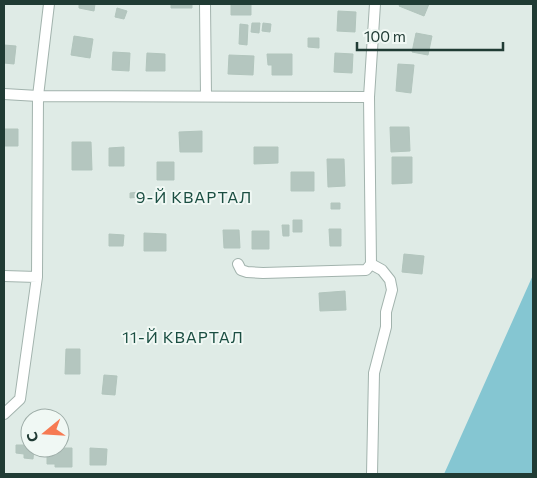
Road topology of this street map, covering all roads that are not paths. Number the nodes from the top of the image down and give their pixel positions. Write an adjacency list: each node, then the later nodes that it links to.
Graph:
1 (49, 4): 5 (street)
2 (205, 4): 6 (street)
3 (375, 4): 7 (street)
4 (4, 94): 5 (street)
5 (38, 96): 6 (street); 11 (street)
6 (206, 96): 7 (street)
7 (368, 97): 9 (street)
8 (238, 264): 9 (street)
9 (371, 264): 13 (street)
10 (4, 276): 11 (street)
11 (37, 277): 12 (street)
12 (4, 414)
13 (372, 474)

